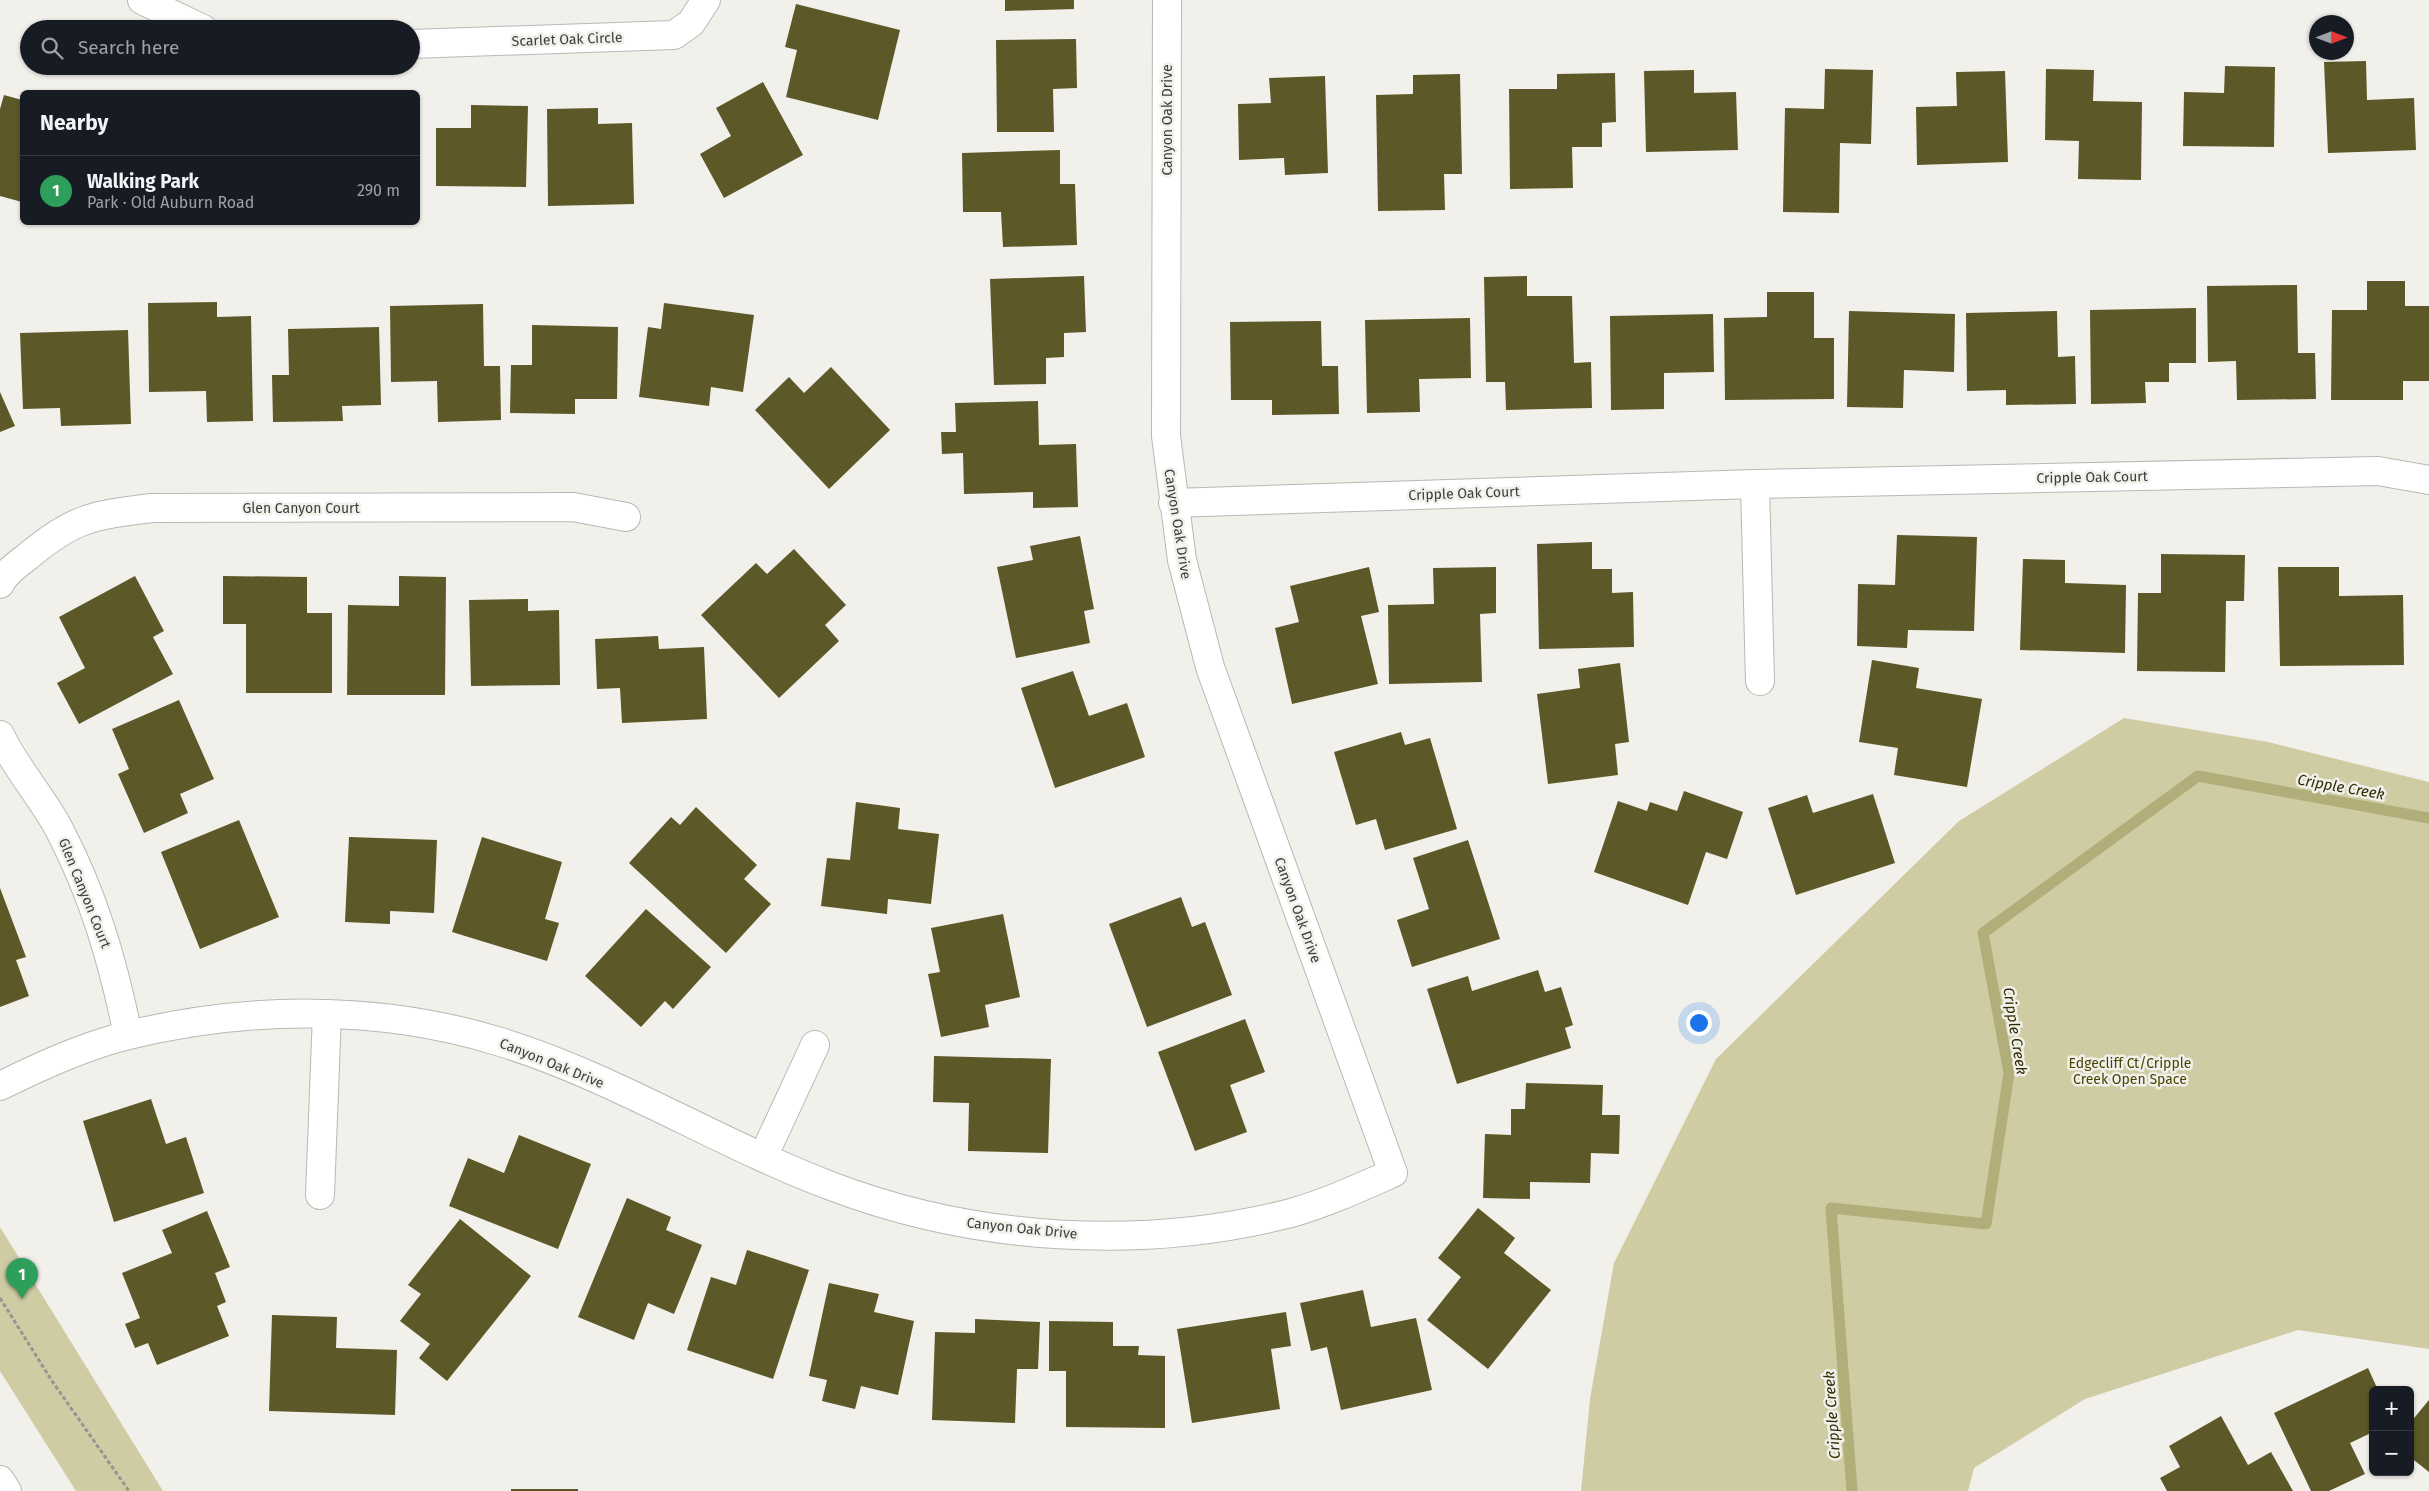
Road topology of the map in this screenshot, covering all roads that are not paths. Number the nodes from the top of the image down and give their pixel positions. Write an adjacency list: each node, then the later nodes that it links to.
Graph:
1 (142, 0): 4 (street)
2 (706, 0): 5 (street, Scarlet Oak Circle)
3 (1167, 0): 8 (street, Canyon Oak Drive)
4 (184, 20)
5 (420, 44)
6 (2429, 480): 7 (street, Cripple Oak Court)
7 (1755, 484): 8 (street, Cripple Oak Court); 11 (street)
8 (1173, 503): 17 (street, Canyon Oak Drive)
9 (626, 517): 10 (street, Glen Canyon Court)
10 (0, 584)
11 (1760, 681)
12 (0, 735): 14 (street, Glen Canyon Court)
13 (327, 1014): 14 (street, Canyon Oak Drive); 17 (street, Canyon Oak Drive); 18 (street)
14 (128, 1035): 16 (street, Canyon Oak Drive)
15 (815, 1045): 17 (street)
16 (0, 1086)
17 (763, 1157)
18 (320, 1195)
19 (0, 1480): 20 (street)
20 (7, 1491)

